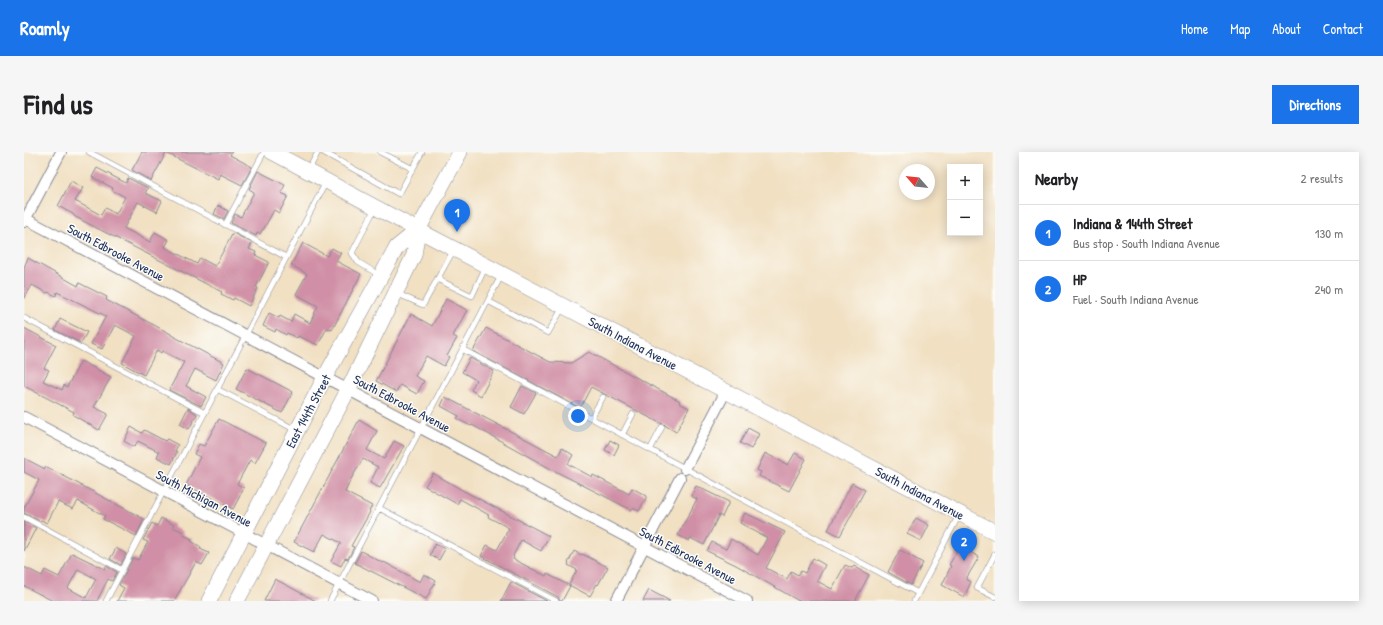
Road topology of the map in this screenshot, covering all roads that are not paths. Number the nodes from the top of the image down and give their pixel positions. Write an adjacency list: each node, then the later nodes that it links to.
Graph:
1 (61, 152): 14 (street)
2 (89, 152): 15 (lane)
3 (264, 152): 15 (lane)
4 (272, 152): 11 (street, South Indiana Avenue)
5 (318, 152): 11 (lane)
6 (323, 152): 10 (lane)
7 (380, 152): 10 (lane)
8 (422, 152): 10 (lane)
9 (460, 152): 16 (street, East 144th Street)
10 (413, 169)
11 (307, 171): 12 (street, South Indiana Avenue)
12 (326, 181): 13 (street, South Indiana Avenue); 18 (lane)
13 (375, 207): 16 (street, South Indiana Avenue); 21 (lane)
14 (25, 219): 27 (street, South Edbrooke Avenue)
15 (225, 225): 18 (lane)
16 (418, 230): 17 (street, South Indiana Avenue); 21 (street, East 144th Street); 23 (street, East 144th Street)
17 (454, 249): 19 (street, South Indiana Avenue); 22 (lane)
18 (286, 257): 27 (lane)
19 (486, 266): 20 (street, South Indiana Avenue); 22 (lane)
20 (502, 274): 24 (lane); 25 (street, South Indiana Avenue)
21 (382, 276): 29 (street, East 144th Street)
22 (437, 279): 23 (lane)
23 (395, 292): 31 (street, East 144th Street)
24 (488, 301): 25 (lane); 28 (lane)
25 (564, 306): 32 (street, South Indiana Avenue)
26 (24, 318): 34 (lane)
27 (246, 335): 29 (street, South Edbrooke Avenue); 30 (lane)
28 (462, 349): 37 (lane); 39 (lane)
29 (325, 377): 31 (street, South Edbrooke Avenue); 40 (street, East 144th Street)
30 (217, 390): 34 (lane); 40 (lane)
31 (348, 390): 39 (street, South Edbrooke Avenue); 51 (street, East 144th Street)
32 (726, 391): 43 (street); 47 (street, South Indiana Avenue)
33 (602, 397): 37 (lane)
34 (205, 413): 45 (lane)
35 (633, 414): 41 (lane)
36 (24, 417): 45 (street, South Michigan Avenue)
37 (591, 418): 41 (lane)
38 (662, 427): 42 (lane)
39 (421, 428): 46 (lane); 52 (street, South Edbrooke Avenue)
40 (298, 431): 50 (street, East 144th Street)
41 (622, 435): 42 (lane)
42 (650, 450): 43 (lane)
43 (685, 469): 56 (lane)
44 (680, 478): 52 (street)
45 (164, 491): 50 (street, South Michigan Avenue); 54 (lane)
46 (379, 508): 55 (lane); 63 (lane)
47 (960, 513): 49 (street, South Indiana Avenue); 56 (lane)
48 (24, 517): 54 (lane)
49 (995, 532)
50 (244, 534): 51 (street, South Michigan Avenue); 59 (street, East 144th Street)
51 (266, 545): 55 (street, South Michigan Avenue); 60 (street, East 144th Street)
52 (644, 547): 64 (street); 65 (street, South Edbrooke Avenue)
53 (995, 554): 57 (lane)
54 (122, 570): 58 (lane)
55 (339, 584): 61 (lane); 62 (street, South Michigan Avenue)
56 (918, 594): 66 (lane)
57 (995, 597)
58 (106, 601)
59 (209, 601)
60 (237, 601)
61 (330, 601)
62 (372, 601)
63 (556, 601)
64 (616, 601)
65 (747, 601)
66 (914, 601)

